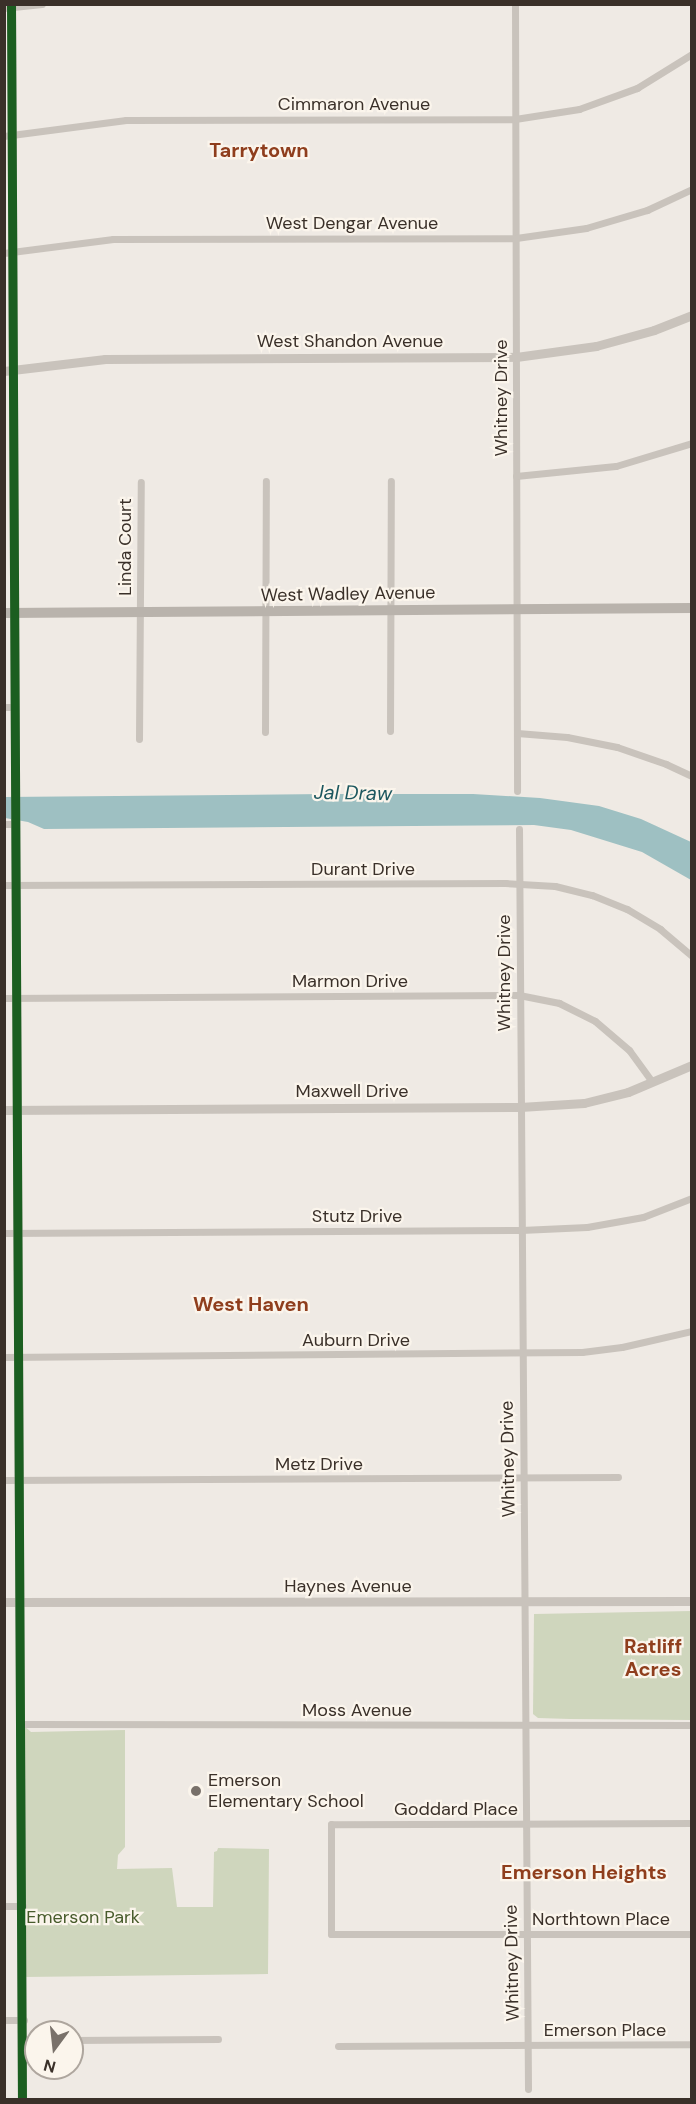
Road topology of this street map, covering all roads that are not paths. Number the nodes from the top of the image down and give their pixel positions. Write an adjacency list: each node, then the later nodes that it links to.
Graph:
1 (42, 4): 3 (street)
2 (515, 4): 5 (street, Whitney Drive)
3 (9, 7): 6 (street)
4 (692, 54): 5 (street, Cimmaron Avenue)
5 (515, 118): 6 (street, Cimmaron Avenue); 8 (street, Whitney Drive)
6 (8, 136): 9 (street)
7 (692, 189): 8 (street, West Dengar Avenue)
8 (516, 238): 9 (street, West Dengar Avenue); 11 (street, Whitney Drive)
9 (8, 253): 12 (street)
10 (692, 315): 11 (street, West Shandon Avenue)
11 (516, 357): 12 (street, West Shandon Avenue); 14 (street, Whitney Drive)
12 (9, 371): 18 (street)
13 (692, 442): 14 (street)
14 (516, 476): 20 (street, Whitney Drive)
15 (391, 481): 21 (street)
16 (141, 482): 23 (street, Linda Court)
17 (266, 482): 22 (street)
18 (9, 489): 24 (street)
19 (692, 608): 20 (main road, West Wadley Avenue)
20 (516, 609): 21 (main road, West Wadley Avenue); 29 (street, Whitney Drive)
21 (390, 610): 22 (main road, West Wadley Avenue); 27 (street)
22 (264, 611): 23 (main road, West Wadley Avenue); 28 (street)
23 (138, 612): 24 (main road, West Wadley Avenue); 30 (street, Linda Court)
24 (9, 613): 25 (street)
25 (9, 707): 26 (street)
26 (9, 725): 33 (street)
27 (390, 731)
28 (265, 732)
29 (517, 733): 31 (street); 32 (street, Whitney Drive)
30 (139, 739)
31 (692, 776)
32 (517, 791)
33 (9, 824): 36 (street)
34 (519, 829): 35 (street, Whitney Drive)
35 (518, 883): 36 (street, Durant Drive); 37 (street, Durant Drive); 38 (street, Whitney Drive)
36 (10, 886): 40 (street)
37 (692, 956)
38 (519, 995): 40 (street, Marmon Drive); 42 (street, Marmon Drive); 43 (street, Whitney Drive)
39 (4, 998): 40 (street, Marmon Drive)
40 (15, 998): 45 (street)
41 (692, 1065): 42 (street, Maxwell Drive)
42 (652, 1082): 43 (street, Maxwell Drive)
43 (520, 1107): 45 (street, Maxwell Drive); 47 (street, Whitney Drive)
44 (4, 1110): 45 (street, Maxwell Drive)
45 (16, 1110): 49 (street)
46 (692, 1198): 47 (street, Stutz Drive)
47 (520, 1230): 49 (street, Stutz Drive); 51 (street, Whitney Drive)
48 (4, 1233): 49 (street, Stutz Drive)
49 (17, 1233): 53 (street)
50 (692, 1330): 51 (street, Auburn Drive)
51 (522, 1354): 53 (street, Auburn Drive); 55 (street, Whitney Drive)
52 (4, 1357): 53 (street, Auburn Drive)
53 (18, 1357): 57 (street)
54 (618, 1477): 55 (street, Metz Drive)
55 (524, 1478): 57 (street, Metz Drive); 61 (street, Whitney Drive)
56 (4, 1480): 57 (street, Metz Drive)
57 (19, 1480): 60 (street)
58 (692, 1601): 61 (street, Haynes Avenue)
59 (4, 1602): 60 (street, Haynes Avenue)
60 (20, 1602): 61 (street, Haynes Avenue); 62 (street)
61 (524, 1602): 63 (street, Whitney Drive)
62 (22, 1724): 63 (street, Moss Avenue); 68 (street)
63 (525, 1725): 64 (street, Moss Avenue); 66 (street, Whitney Drive)
64 (692, 1725)
65 (692, 1823): 66 (street, Goddard Place)
66 (526, 1824): 69 (street, Goddard Place); 71 (street, Whitney Drive)
67 (4, 1906): 68 (street)
68 (23, 1906): 73 (street)
69 (331, 1934): 71 (street, Northtown Place)
70 (692, 1934): 71 (street, Northtown Place)
71 (527, 1935): 78 (street, Whitney Drive)
72 (4, 2020): 73 (street)
73 (24, 2020)
74 (218, 2039): 76 (street)
75 (24, 2040): 81 (street)
76 (84, 2040)
77 (692, 2044): 78 (street, Emerson Place)
78 (528, 2045): 79 (street, Emerson Place); 80 (street, Whitney Drive)
79 (338, 2046)
80 (528, 2089)
81 (22, 2100)

